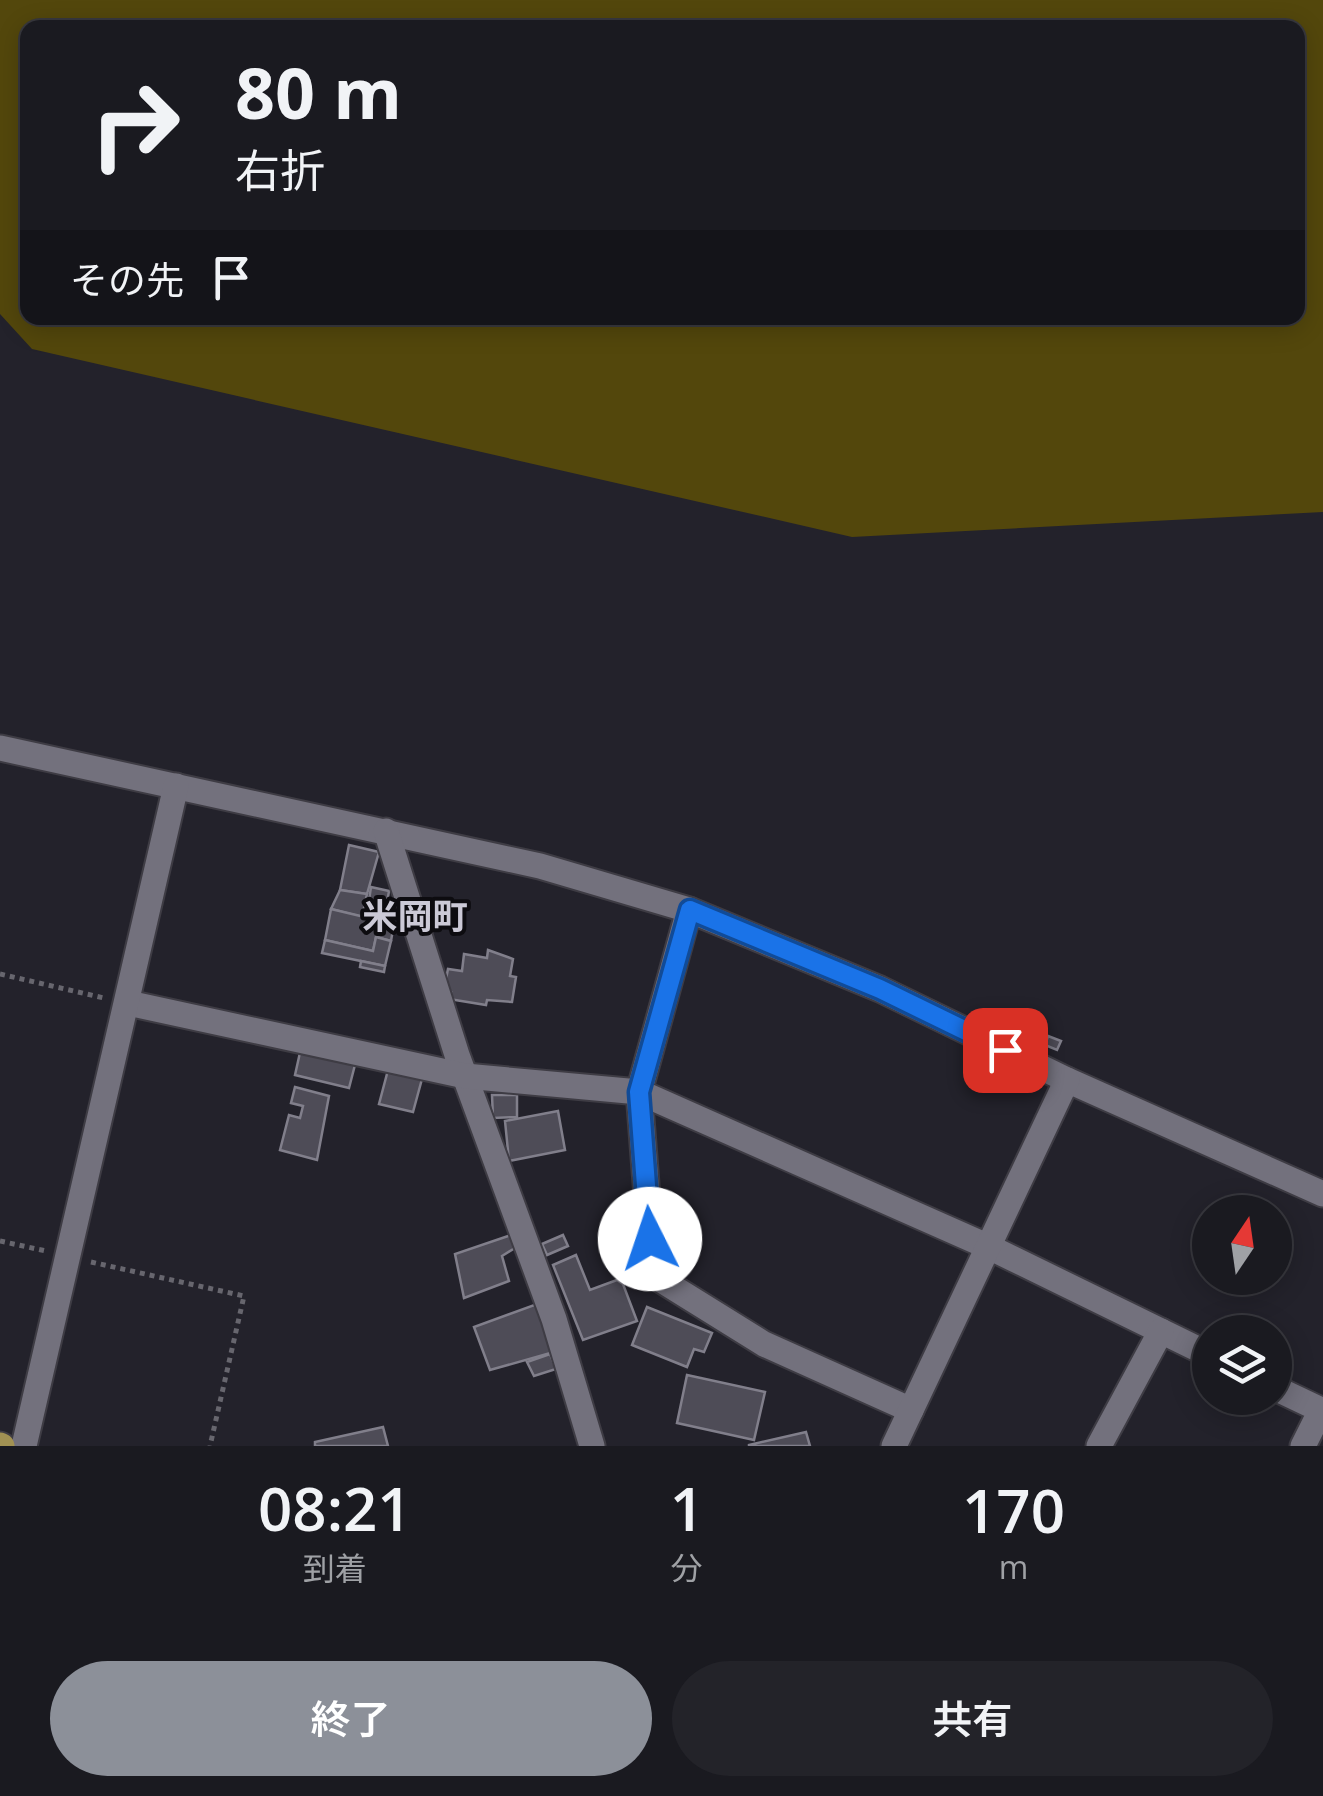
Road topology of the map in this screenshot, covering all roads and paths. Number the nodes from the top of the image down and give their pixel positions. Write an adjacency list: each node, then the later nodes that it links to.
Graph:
1 (0, 748): 2 (street)
2 (176, 786): 3 (street); 6 (street)
3 (386, 831): 4 (street); 7 (street)
4 (690, 910): 8 (street); 9 (street)
5 (0, 974): 6 (path)
6 (128, 1003): 7 (street); 13 (street)
7 (465, 1076): 9 (street); 20 (street)
8 (1067, 1080): 10 (street); 12 (street)
9 (639, 1092): 12 (street); 17 (street)
10 (1323, 1194)
11 (0, 1241): 13 (path)
12 (989, 1246): 14 (street); 17 (street)
13 (69, 1257): 18 (street); 19 (path)
14 (1161, 1332): 15 (street); 22 (street)
15 (1192, 1347)
16 (1292, 1396): 23 (street)
17 (911, 1410): 21 (street)
18 (24, 1446)
19 (210, 1446)
20 (592, 1446)
21 (894, 1446)
22 (1099, 1446)
23 (1302, 1446)

